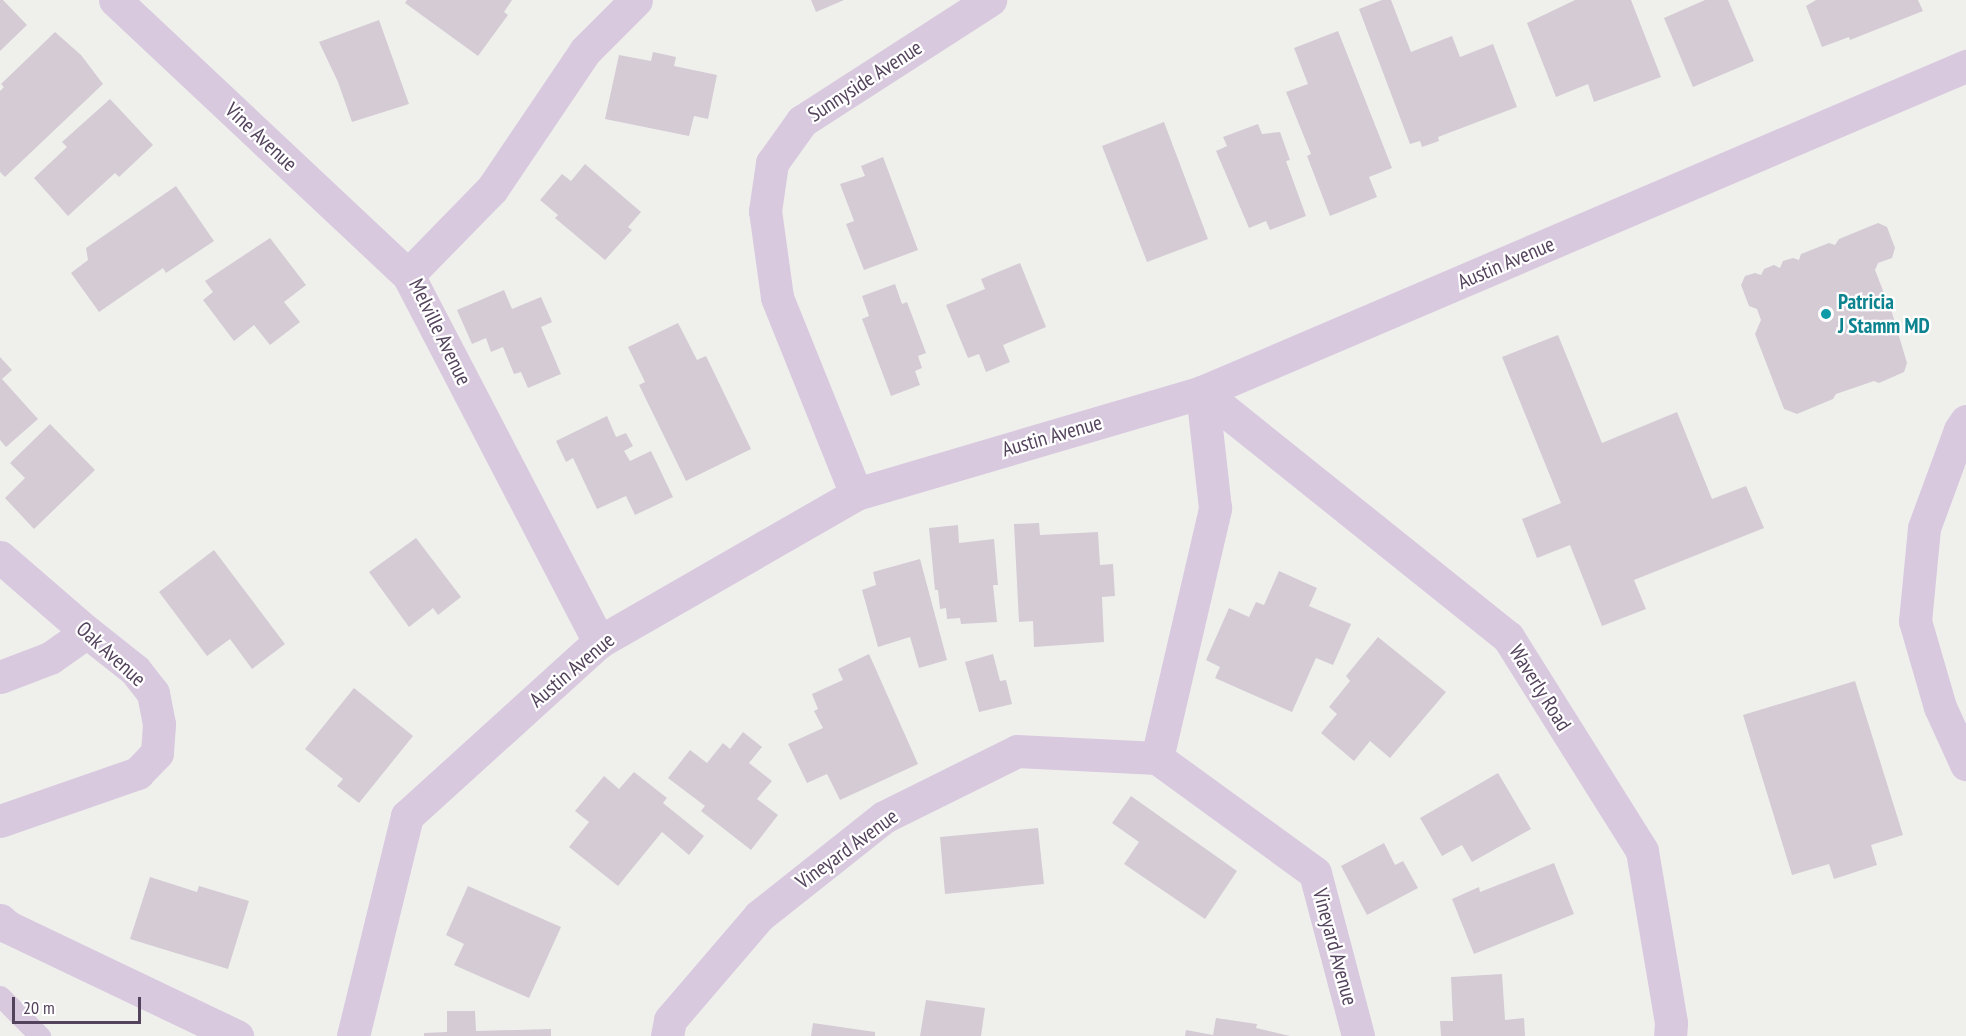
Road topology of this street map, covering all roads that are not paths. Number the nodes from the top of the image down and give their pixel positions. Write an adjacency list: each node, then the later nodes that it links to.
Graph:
1 (115, 0): 5 (street, Vine Avenue)
2 (636, 0): 5 (street, Melville Avenue)
3 (990, 0): 8 (street, Sunnyside Avenue)
4 (1966, 66): 6 (street, Austin Avenue)
5 (408, 275): 11 (street, Melville Avenue)
6 (1202, 392): 8 (street, Austin Avenue); 13 (street); 23 (street, Waverly Road)
7 (1966, 421): 14 (street)
8 (856, 494): 11 (street, Austin Avenue)
9 (0, 557): 10 (street, Oak Avenue)
10 (87, 632): 12 (street); 15 (street, Oak Avenue)
11 (599, 642): 20 (street, Austin Avenue)
12 (0, 677)
13 (1157, 758): 21 (street, Vineyard Avenue); 22 (street, Vineyard Avenue)
14 (1966, 764)
15 (0, 821)
16 (0, 920): 19 (street)
17 (0, 996): 18 (lane)
18 (40, 1036)
19 (237, 1036)
20 (353, 1036)
21 (666, 1036)
22 (1358, 1036)
23 (1670, 1036)

